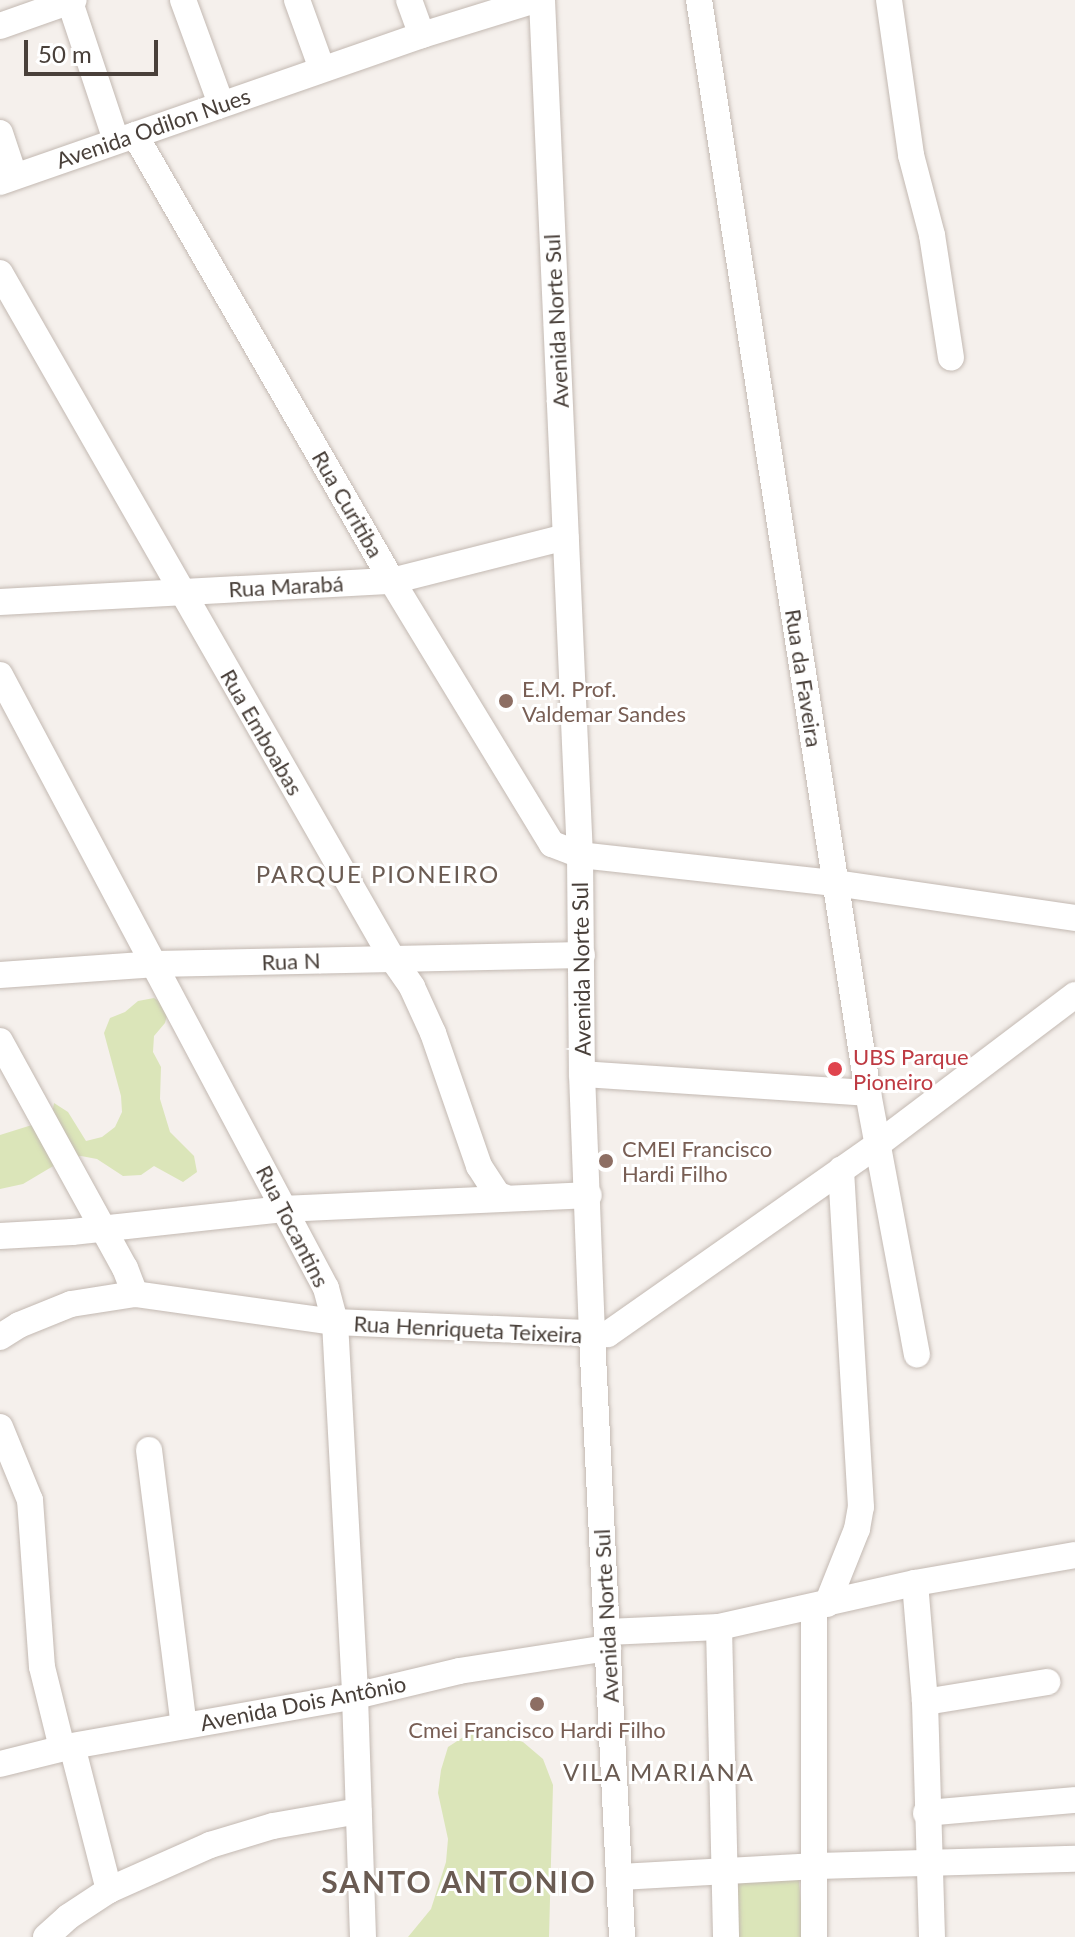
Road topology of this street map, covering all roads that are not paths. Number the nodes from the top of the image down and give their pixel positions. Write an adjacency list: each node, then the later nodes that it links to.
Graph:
1 (183, 0): 11 (street)
2 (297, 0): 10 (street)
3 (409, 0): 9 (street)
4 (699, 0): 24 (street, Rua da Faveira)
5 (889, 0): 16 (street)
6 (72, 1): 8 (street); 13 (street, Rua Curitiba)
7 (531, 1): 9 (street, Avenida Odilon Nues); 17 (street, Avenida Norte Sul)
8 (0, 26)
9 (422, 35): 10 (street, Avenida Odilon Nues)
10 (322, 69): 11 (street, Avenida Odilon Nues)
11 (221, 104): 13 (street, Avenida Odilon Nues)
12 (0, 133): 14 (street)
13 (126, 137): 14 (street, Avenida Odilon Nues); 18 (street, Rua Curitiba)
14 (7, 178)
15 (0, 273): 19 (street, Rua Emboabas)
16 (951, 358)
17 (566, 537): 18 (street, Rua Marabá); 23 (street, Avenida Norte Sul)
18 (392, 581): 19 (street, Rua Marabá); 23 (street, Rua Curitiba)
19 (181, 592): 20 (street, Rua Marabá); 27 (street, Rua Emboabas)
20 (0, 602)
21 (0, 675): 22 (street, Rua Tocantins)
22 (10, 714): 28 (street, Rua Tocantins)
23 (580, 855): 24 (street); 26 (street, Avenida Norte Sul)
24 (835, 883): 25 (street); 33 (street, Rua da Faveira)
25 (1075, 918)
26 (582, 955): 27 (street, Rua N); 32 (street, Avenida Norte Sul)
27 (392, 958): 28 (street, Rua N); 37 (street, Rua Emboabas)
28 (157, 964): 29 (street, Rua N); 38 (street, Rua Tocantins)
29 (0, 975)
30 (1075, 995): 34 (street, Rua Henriqueta Teixeira)
31 (0, 1041): 39 (street)
32 (582, 1074): 33 (street); 36 (street, Avenida Norte Sul)
33 (868, 1093): 34 (street, Rua da Faveira)
34 (878, 1144): 35 (street, Rua Henriqueta Teixeira); 45 (street, Rua da Faveira)
35 (841, 1170): 43 (street, Rua Henriqueta Teixeira); 50 (street)
36 (589, 1195): 37 (street); 43 (street, Avenida Norte Sul)
37 (504, 1197): 38 (street)
38 (284, 1209): 39 (street); 42 (street, Rua Tocantins)
39 (102, 1228): 40 (street); 41 (street)
40 (0, 1236)
41 (135, 1294): 42 (street, Rua Henriqueta Teixeira); 44 (street, Rua Henriqueta Teixeira)
42 (335, 1322): 43 (street, Rua Henriqueta Teixeira); 54 (street, Rua Tocantins)
43 (592, 1336): 52 (street, Avenida Norte Sul)
44 (0, 1337)
45 (917, 1354)
46 (0, 1427): 57 (street)
47 (149, 1450): 56 (street)
48 (1075, 1555): 49 (street, Avenida Dois Antônio)
49 (915, 1583): 50 (street, Avenida Dois Antônio); 55 (street)
50 (821, 1606): 51 (street, Avenida Dois Antônio); 64 (street)
51 (719, 1627): 52 (street, Avenida Dois Antônio); 65 (street)
52 (607, 1640): 54 (street, Avenida Dois Antônio); 66 (street, Avenida Norte Sul)
53 (1047, 1682): 55 (street)
54 (355, 1696): 56 (street, Avenida Dois Antônio); 60 (street, Rua Tocantins)
55 (925, 1702): 61 (street)
56 (184, 1726): 57 (street, Avenida Dois Antônio)
57 (67, 1747): 58 (street, Avenida Dois Antônio); 67 (street)
58 (0, 1764)
59 (1074, 1800): 61 (street)
60 (359, 1811): 67 (street); 69 (street, Rua Tocantins)
61 (926, 1813): 63 (street)
62 (1075, 1859): 63 (street)
63 (928, 1864): 64 (street); 73 (street)
64 (817, 1866): 65 (street); 72 (street)
65 (726, 1872): 66 (street); 71 (street)
66 (620, 1877): 70 (street, Avenida Norte Sul)
67 (109, 1890): 68 (street)
68 (46, 1937)
69 (363, 1937)
70 (622, 1937)
71 (726, 1937)
72 (814, 1937)
73 (932, 1937)

